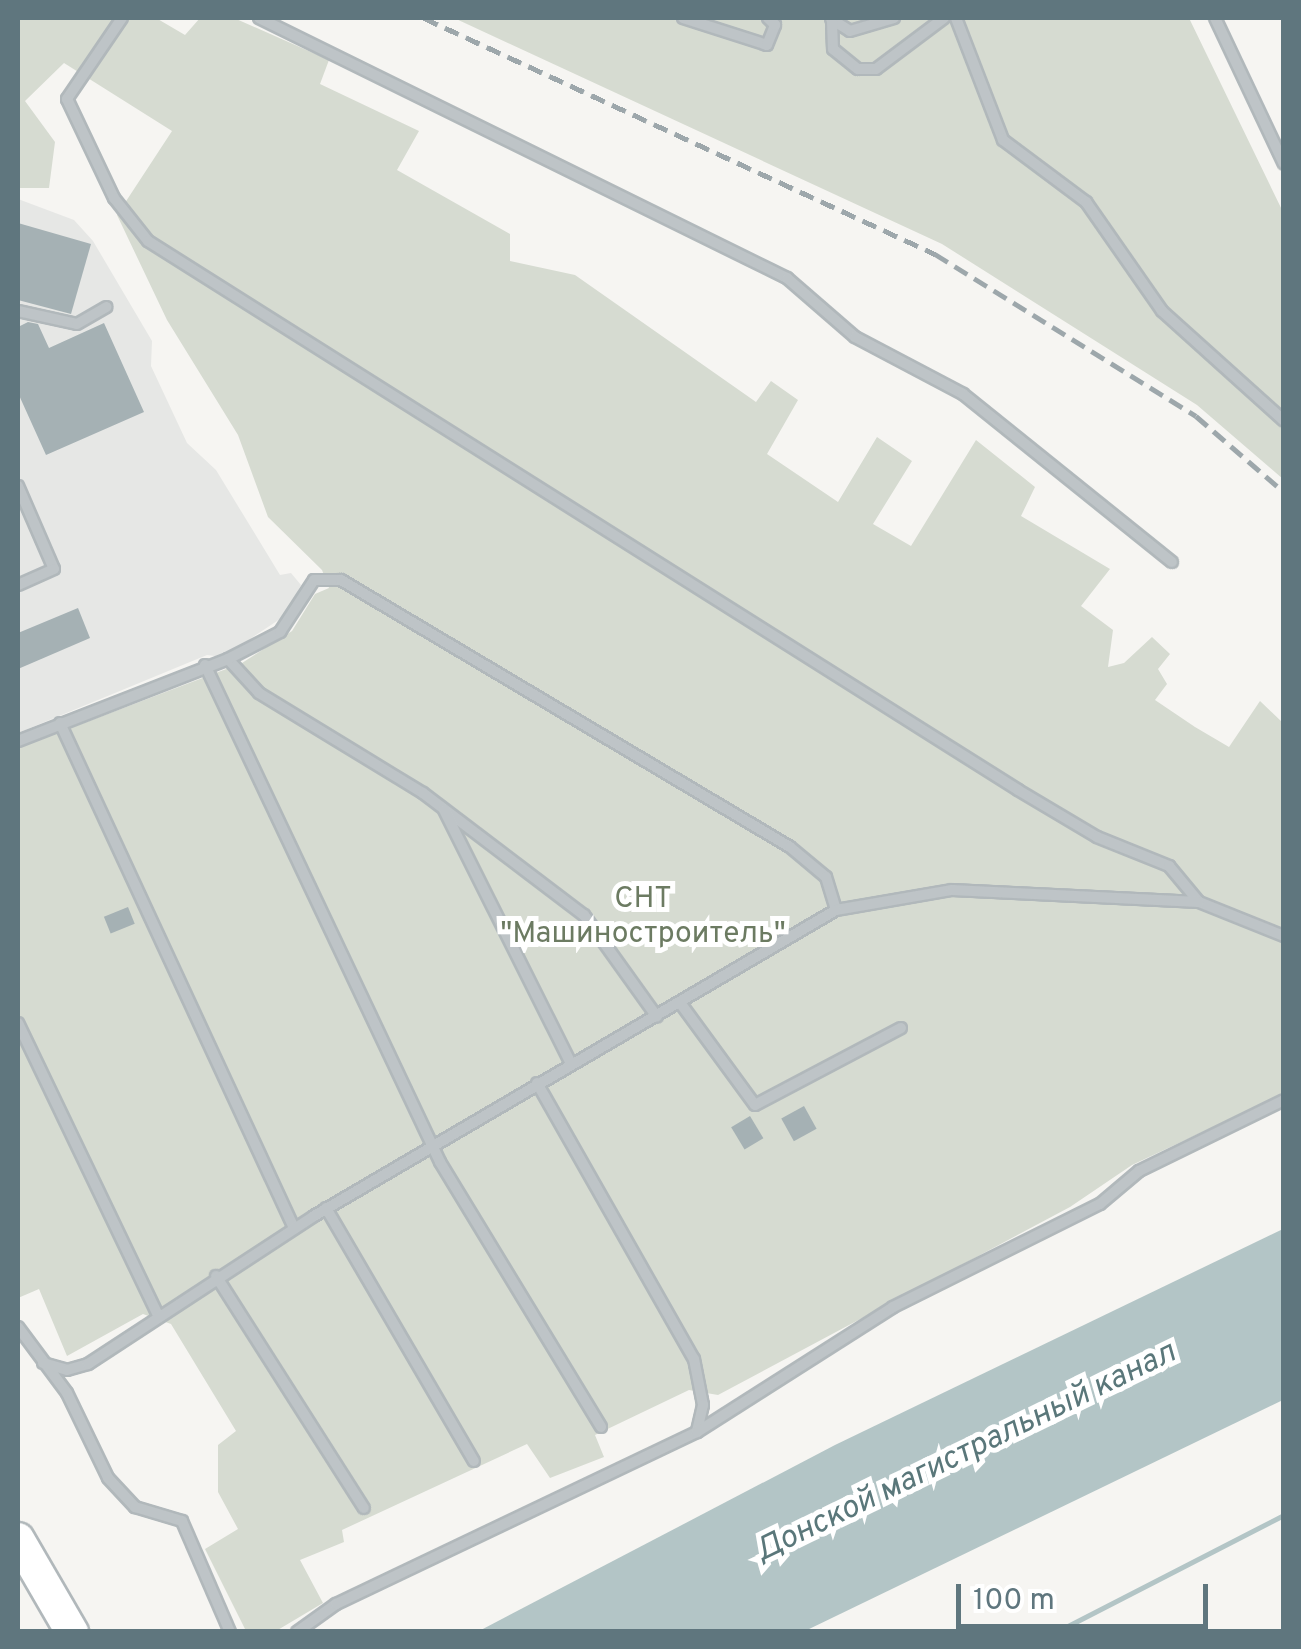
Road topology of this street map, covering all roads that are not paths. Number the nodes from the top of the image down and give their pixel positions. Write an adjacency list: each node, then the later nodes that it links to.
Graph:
1 (122, 18): 22 (lane)
2 (259, 18): 15 (lane)
3 (684, 18): 4 (lane)
4 (768, 18)
5 (894, 18): 9 (lane)
6 (944, 18): 9 (lane)
7 (956, 18): 13 (lane)
8 (1215, 18): 10 (lane)
9 (832, 19)
10 (1284, 164)
11 (106, 307): 12 (lane)
12 (18, 311)
13 (1284, 421)
14 (18, 486): 16 (lane)
15 (1172, 562)
16 (18, 585)
17 (228, 659): 18 (lane); 21 (lane); 23 (lane)
18 (205, 665): 19 (lane); 32 (lane)
19 (60, 723): 20 (lane); 34 (lane)
20 (18, 742)
21 (443, 808): 26 (lane); 29 (lane)
22 (1199, 902): 23 (lane); 24 (lane)
23 (836, 910): 25 (lane)
24 (1284, 936)
25 (681, 1004): 26 (lane); 28 (lane)
26 (657, 1017): 29 (lane)
27 (18, 1022): 36 (lane)
28 (901, 1028)
29 (572, 1064): 30 (lane)
30 (537, 1084): 32 (lane); 40 (lane)
31 (1284, 1100): 40 (lane)
32 (434, 1145): 33 (lane); 39 (lane)
33 (326, 1208): 34 (lane); 41 (lane)
34 (294, 1228): 35 (lane)
35 (216, 1276): 36 (lane); 42 (lane)
36 (157, 1313): 38 (lane)
37 (18, 1327): 38 (lane)
38 (43, 1362): 45 (lane)
39 (601, 1428)
40 (697, 1432): 46 (lane)
41 (474, 1461)
42 (364, 1508)
43 (18, 1540): 44 (main road)
44 (72, 1632)
45 (230, 1632)
46 (297, 1632)

